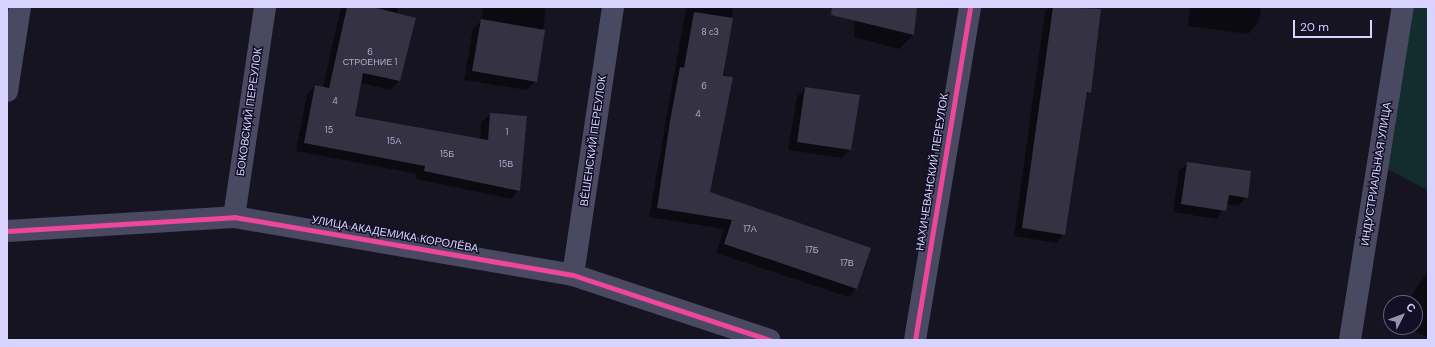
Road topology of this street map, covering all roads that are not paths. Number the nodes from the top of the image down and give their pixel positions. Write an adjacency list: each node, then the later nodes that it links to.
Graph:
1 (20, 7): 6 (street)
2 (265, 7): 7 (street, БОКОВСКИЙ ПЕРЕУЛОК)
3 (613, 7): 9 (street, ВЁШЕНСКИЙ ПЕРЕУЛОК)
4 (970, 7): 11 (street, НАХИЧЕВАНСКИЙ ПЕРЕУЛОК)
5 (1403, 7): 12 (street, ИНДУСТРИАЛЬНАЯ УЛИЦА)
6 (7, 91)
7 (234, 217): 8 (street, УЛИЦА АКАДЕМИКА КОРОЛЁВА); 9 (street, УЛИЦА АКАДЕМИКА КОРОЛЁВА)
8 (7, 231)
9 (573, 275): 10 (street, УЛИЦА АКАДЕМИКА КОРОЛЁВА)
10 (770, 340)
11 (915, 340)
12 (1350, 340)

